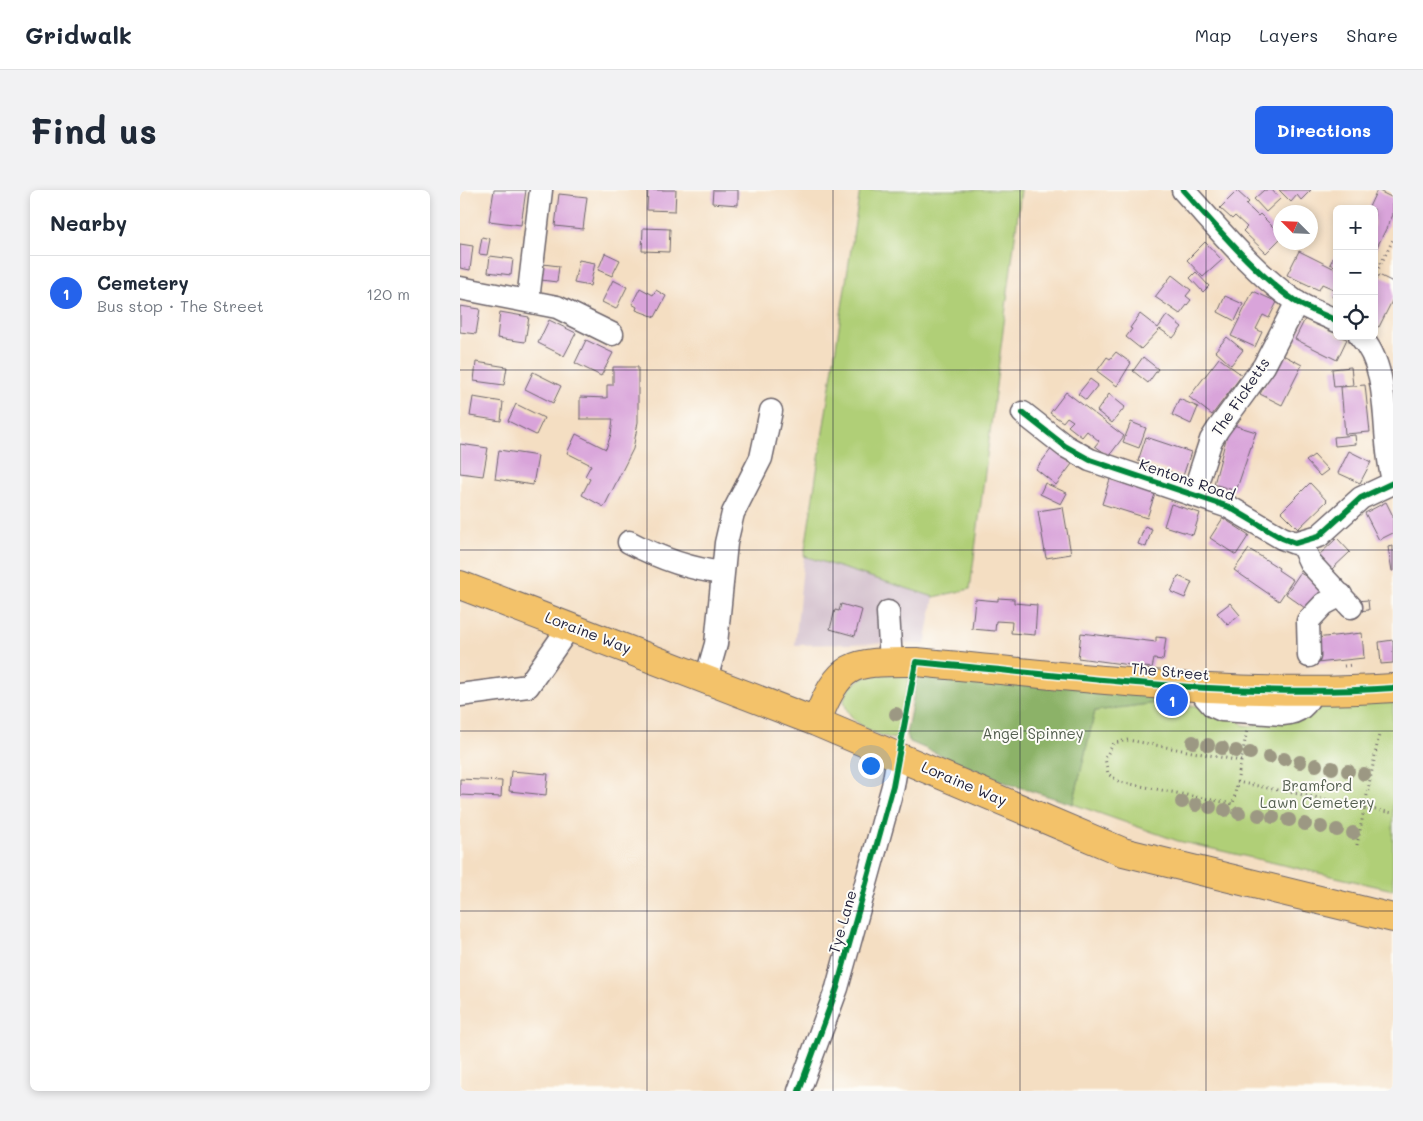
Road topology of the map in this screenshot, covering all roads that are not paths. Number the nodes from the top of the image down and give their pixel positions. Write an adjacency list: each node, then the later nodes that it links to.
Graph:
1 (541, 190): 4 (street)
2 (1183, 190): 5 (street)
3 (460, 288): 4 (street)
4 (528, 300): 7 (street)
5 (1296, 302): 6 (street); 12 (street, The Ficketts)
6 (1333, 319)
7 (612, 334)
8 (1363, 340): 11 (street)
9 (771, 410): 15 (street)
10 (1022, 413): 12 (street, Kentons Road)
11 (1393, 482): 14 (street)
12 (1193, 496): 14 (street, Kentons Road)
13 (629, 542): 15 (street)
14 (1301, 543): 19 (street)
15 (722, 573): 21 (street)
16 (460, 585): 18 (main road, Loraine Way)
17 (888, 612): 20 (street)
18 (570, 626): 21 (main road, Loraine Way); 25 (street)
19 (1309, 656)
20 (891, 662): 22 (main road, The Street); 26 (main road, The Street)
21 (706, 679): 26 (main road, Loraine Way)
22 (1205, 688): 24 (main road, The Street); 24 (street)
23 (1393, 688): 24 (main road, The Street)
24 (1311, 690)
25 (460, 695)
26 (816, 722): 27 (main road, Loraine Way)
27 (898, 756): 28 (main road, Loraine Way); 29 (street, Tye Lane)
28 (1393, 918)
29 (799, 1091)

